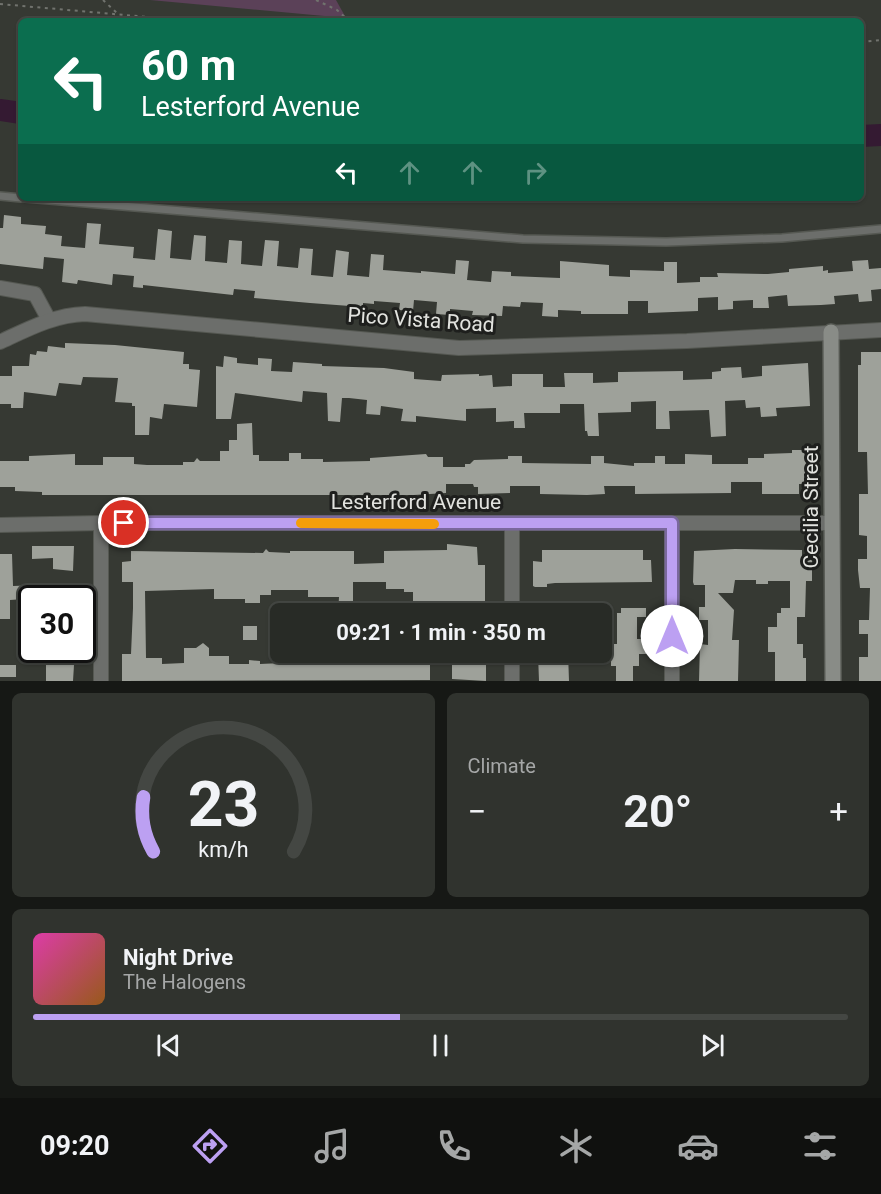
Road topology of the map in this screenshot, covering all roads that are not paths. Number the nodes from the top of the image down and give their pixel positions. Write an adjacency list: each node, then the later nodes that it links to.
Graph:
1 (0, 196): 2 (lane)
2 (18, 198)
3 (60, 201): 4 (lane)
4 (881, 229)
5 (0, 288): 6 (street)
6 (49, 320): 8 (street, Pico Vista Road); 9 (street, Pico Vista Road)
7 (881, 330): 8 (street, Pico Vista Road)
8 (831, 332): 12 (street, Cecilia Street)
9 (0, 342)
10 (101, 523): 13 (street, Lesterford Avenue); 14 (street, Lesterford Avenue); 17 (street)
11 (672, 523): 12 (street, Lesterford Avenue); 13 (street, Lesterford Avenue); 19 (street)
12 (832, 523): 20 (street, Cecilia Street)
13 (512, 524): 15 (street)
14 (0, 525)
15 (512, 603)
16 (512, 663): 18 (street)
17 (101, 681)
18 (512, 681)
19 (672, 681)
20 (833, 681)

